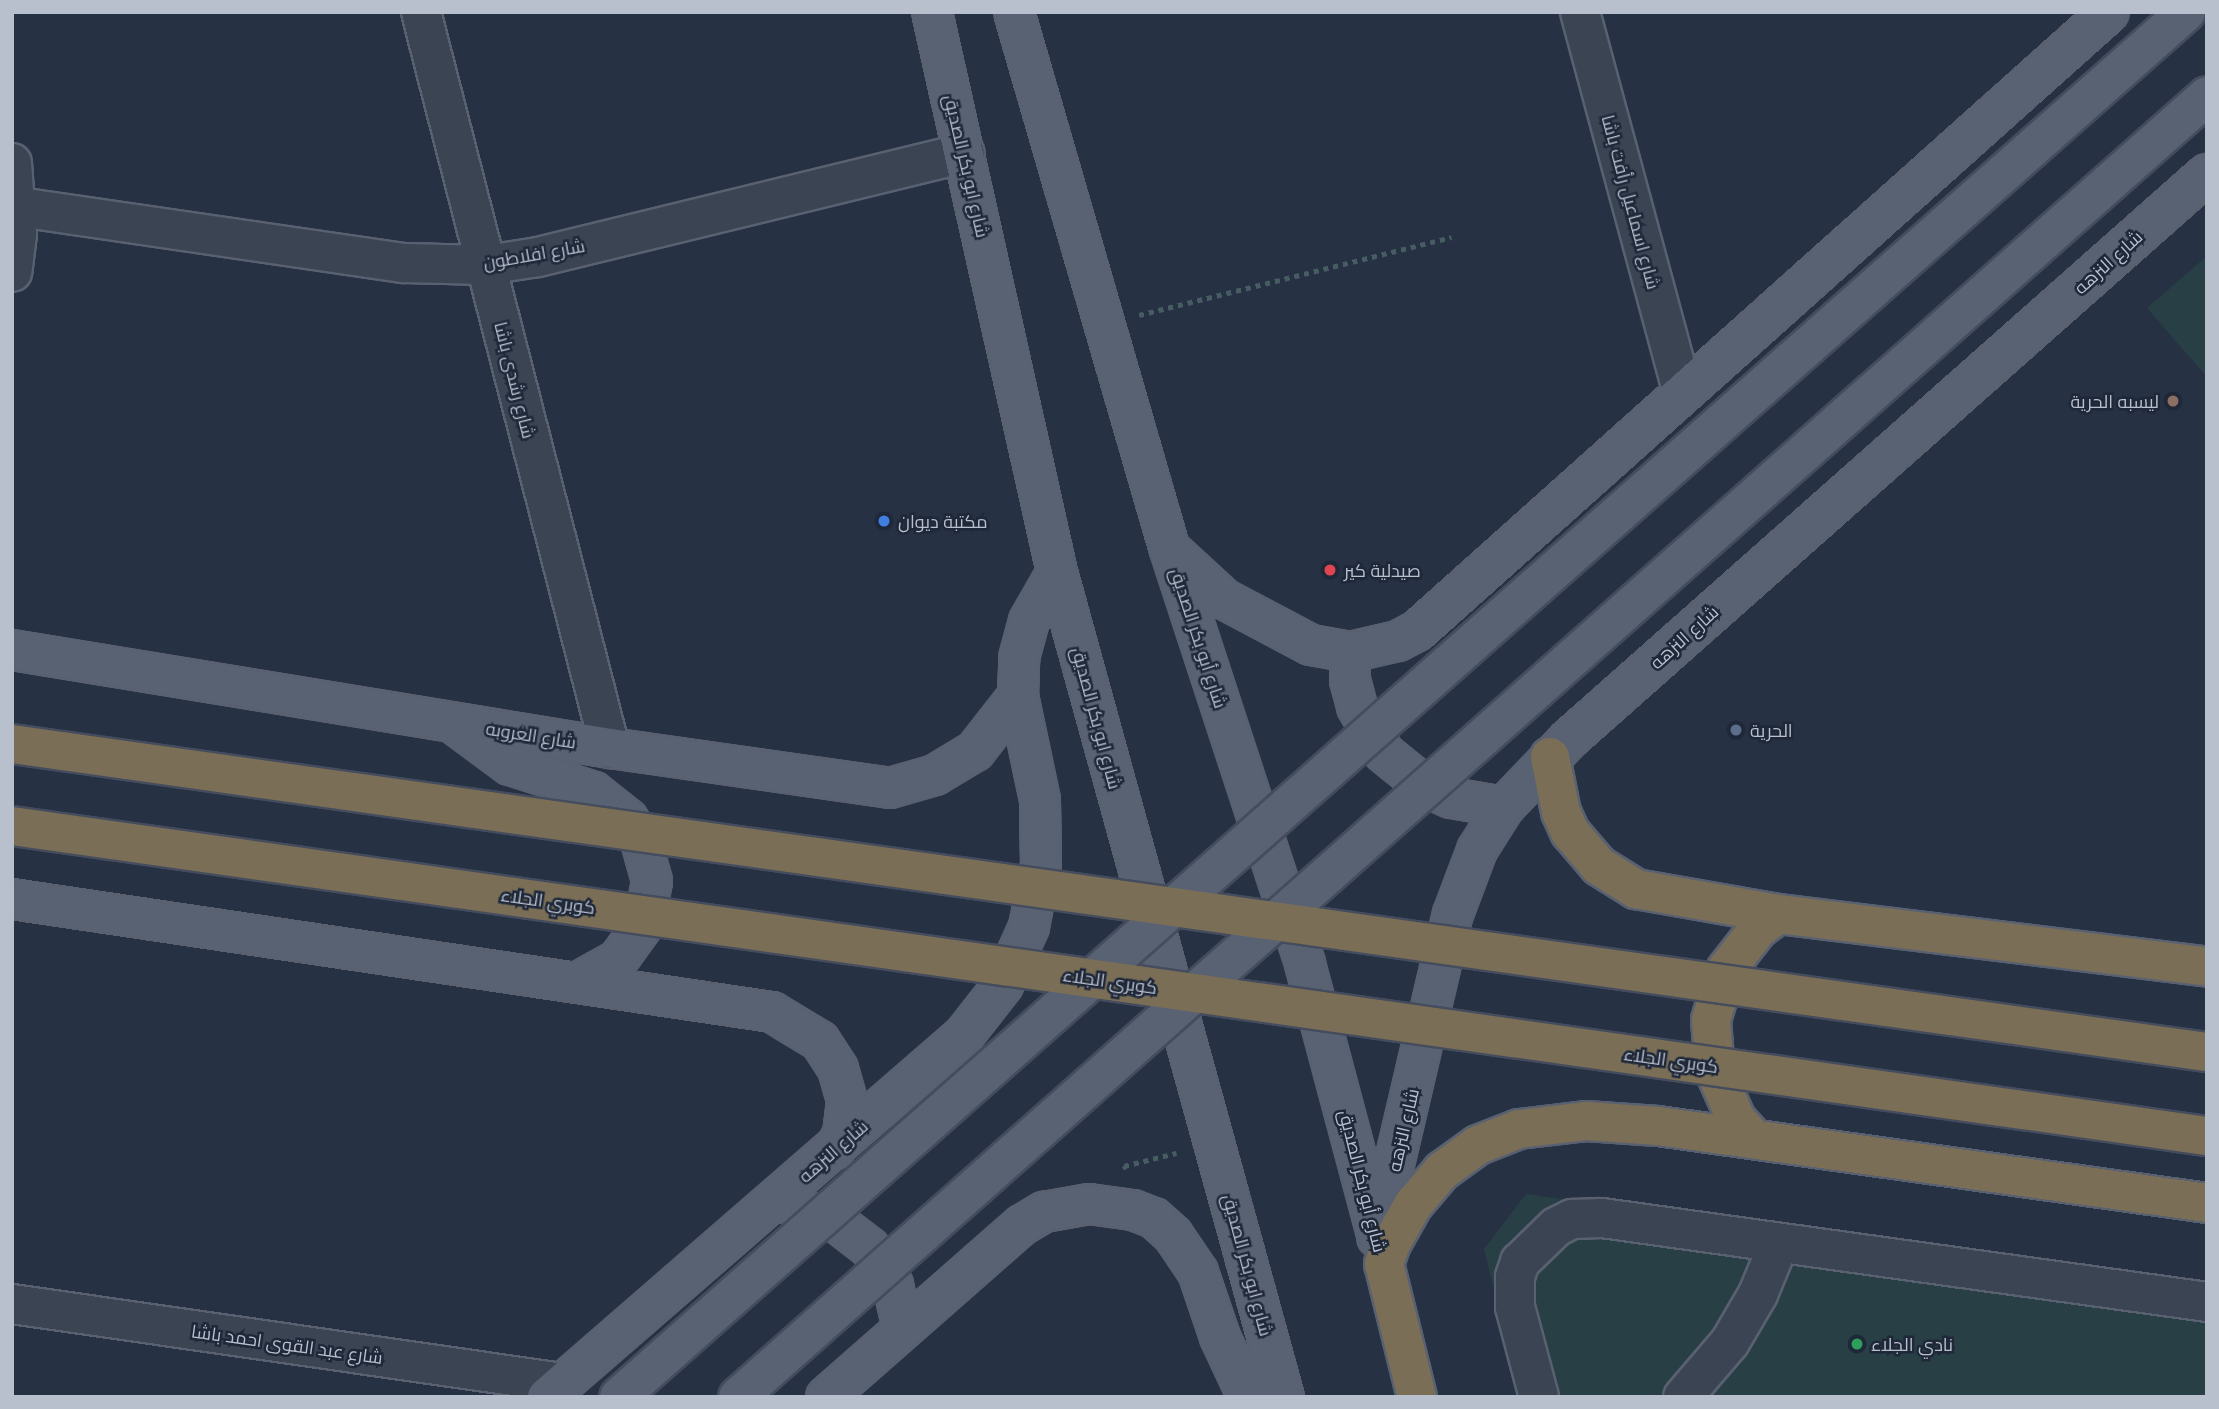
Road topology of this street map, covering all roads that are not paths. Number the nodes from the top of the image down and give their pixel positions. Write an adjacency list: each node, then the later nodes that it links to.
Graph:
1 (421, 12): 12 (street, شارع رشدى باشا)
2 (1015, 12): 15 (main road, شارع أبو بكر الصديق)
3 (1580, 12): 14 (street, شارع اسماعيل رأفت باشا)
4 (2109, 12): 14 (main road)
5 (2186, 12): 42 (main road, bridge)
6 (926, 19): 8 (main road, شارع ابو بكر الصديق)
7 (2207, 96): 43 (main road, bridge)
8 (964, 153): 12 (street, شارع افلاطون); 16 (main road, شارع ابو بكر الصديق)
9 (12, 163): 11 (street)
10 (2207, 174): 23 (main road, شارع النزهه)
11 (14, 206): 12 (street, شارع افلاطون); 13 (street)
12 (486, 265): 22 (street, شارع رشدى باشا)
13 (12, 272)
14 (1682, 391): 18 (main road)
15 (1169, 547): 18 (main road); 37 (main road, شارع أبو بكر الصديق)
16 (1057, 572): 19 (main road, شارع النزهه); 46 (main road, شارع ابو بكر الصديق)
17 (12, 650): 20 (main road, شارع العروبه)
18 (1350, 652): 24 (main road)
19 (1018, 696): 22 (main road, شارع العروبه); 33 (main road, شارع النزهه)
20 (453, 723): 22 (main road, شارع العروبه); 29 (main road)
21 (12, 744): 30 (highway, bridge)
22 (610, 748)
23 (1549, 757): 24 (main road, شارع النزهه); 27 (highway)
24 (1504, 807): 37 (main road, شارع النزهه)
25 (12, 825): 31 (highway, كوبري الجلاء, bridge)
26 (12, 899): 29 (main road)
27 (1779, 914): 28 (highway); 32 (highway)
28 (2207, 967)
29 (580, 981): 33 (main road)
30 (2207, 1052)
31 (2207, 1136)
32 (1754, 1139): 34 (highway); 37 (highway)
33 (835, 1149): 35 (main road, شارع النزهه)
34 (2207, 1203)
35 (771, 1206): 40 (main road); 41 (main road, شارع النزهه)
36 (1779, 1243): 38 (street); 48 (street); 49 (street)
37 (1381, 1250): 47 (highway)
38 (2207, 1302)
39 (12, 1304): 41 (street, شارع عبد القوى احمد باشا)
40 (903, 1329): 44 (main road); 45 (main road)
41 (554, 1390)
42 (619, 1397)
43 (738, 1397)
44 (826, 1397)
45 (1248, 1397)
46 (1284, 1397)
47 (1418, 1397)
48 (1539, 1397)
49 (1683, 1397)

